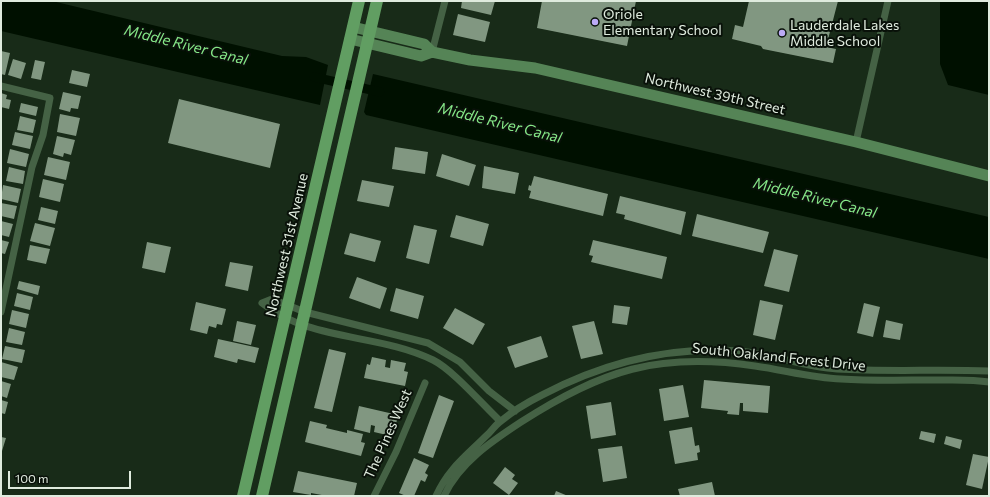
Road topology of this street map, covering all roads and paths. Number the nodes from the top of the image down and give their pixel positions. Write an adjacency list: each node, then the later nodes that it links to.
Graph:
1 (359, 1): 5 (main road, Northwest 31st Avenue)
2 (377, 1): 6 (main road)
3 (445, 1): 7 (street)
4 (888, 1): 9 (street)
5 (352, 33): 6 (street, Northwest 39th Street); 11 (main road, Northwest 31st Avenue)
6 (369, 37): 7 (street, Northwest 39th Street); 13 (main road)
7 (432, 52): 9 (street, Northwest 39th Street)
8 (1, 86): 12 (street)
9 (856, 142): 10 (street, Northwest 39th Street)
10 (989, 176)
11 (288, 304): 13 (street); 14 (main road, Northwest 31st Avenue); 14 (street)
12 (1, 311)
13 (305, 312): 15 (main road); 19 (street)
14 (285, 318): 15 (street); 21 (main road, Northwest 31st Avenue)
15 (301, 326): 20 (street); 22 (main road)
16 (989, 371): 19 (street)
17 (989, 382): 25 (street, South Oakland Forest Drive)
18 (425, 383): 23 (street, The Pines West)
19 (515, 411): 20 (street)
20 (500, 421): 24 (street)
21 (244, 496)
22 (262, 496)
23 (374, 496)
24 (436, 496)
25 (444, 496)

